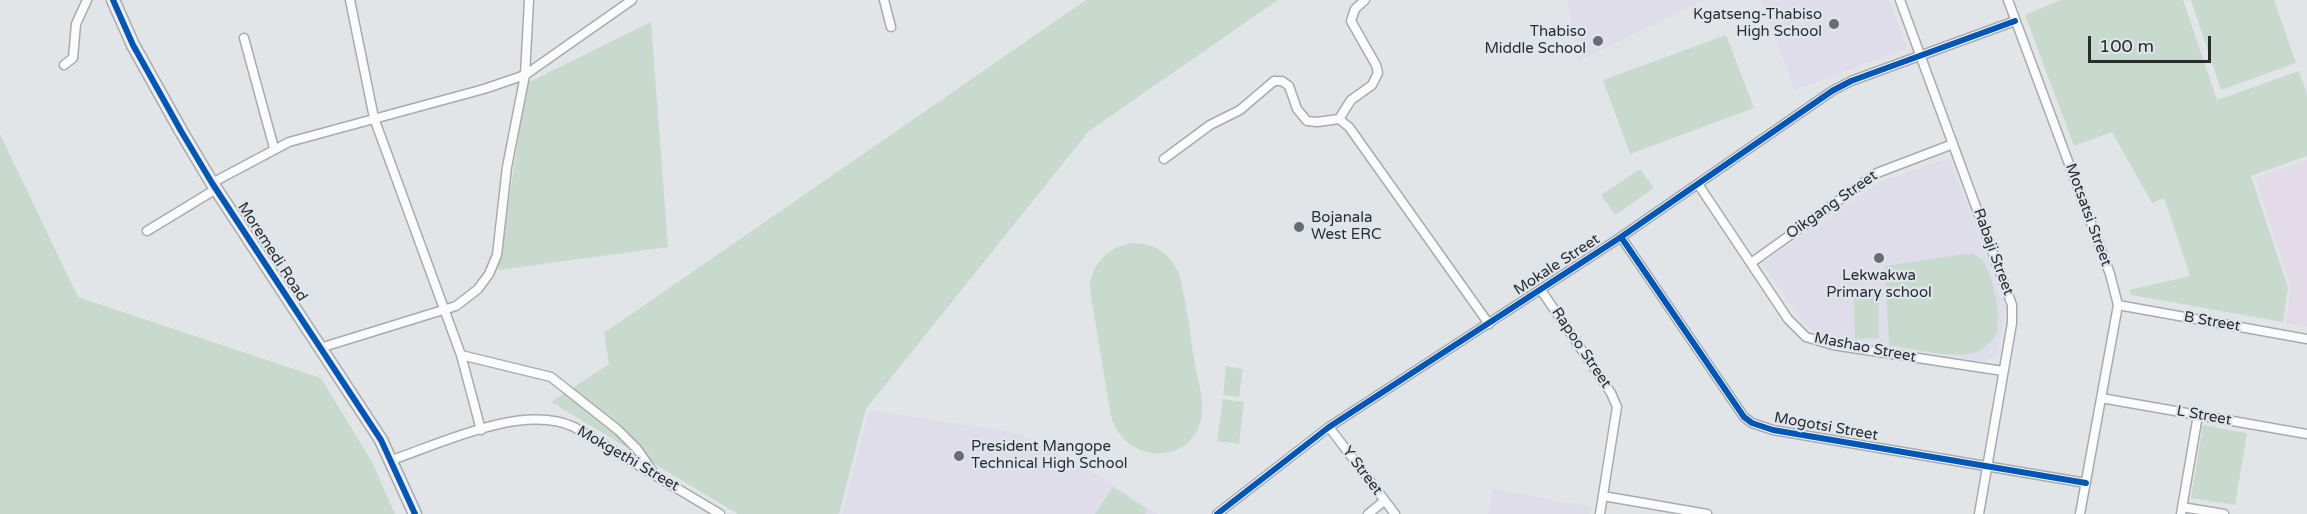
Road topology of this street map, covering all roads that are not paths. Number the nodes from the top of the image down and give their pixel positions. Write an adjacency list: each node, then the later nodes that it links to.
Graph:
1 (87, 0): 14 (street)
2 (113, 0): 22 (street, Moremedi Road)
3 (350, 0): 16 (street)
4 (529, 0): 15 (street)
5 (632, 0): 15 (street)
6 (884, 0): 11 (street)
7 (1365, 0): 17 (street)
8 (1900, 0): 13 (street, Rabaji Street)
9 (2008, 0): 10 (street, Motsatsi Street)
10 (2015, 21): 13 (street); 27 (street, Motsatsi Street)
11 (891, 27)
12 (244, 38): 19 (street)
13 (1921, 56): 18 (street, Rabaji Street); 21 (street, Mokale Street)
14 (64, 65)
15 (525, 75): 16 (street); 28 (street)
16 (374, 118): 19 (street); 28 (street)
17 (1339, 119): 20 (street); 29 (street)
18 (1953, 144): 25 (street, Oikgang Street); 33 (street, Rabaji Street)
19 (274, 148): 22 (street)
20 (1164, 159)
21 (1698, 184): 24 (street, Mokale Street); 25 (street, Mashao Street)
22 (214, 186): 23 (street); 31 (street, Moremedi Road)
23 (147, 231)
24 (1621, 237): 26 (street, Mokale Street); 40 (street, Mogotsi Street)
25 (1751, 263): 33 (street, Mashao Street)
26 (1541, 291): 29 (street, Mokale Street); 43 (street, Rapoo Street)
27 (2118, 305): 30 (street, B Street); 34 (street, Motsatsi Street)
28 (444, 310): 31 (street); 32 (street)
29 (1489, 324): 36 (street, Mokale Street)
30 (2307, 339)
31 (320, 348): 39 (street, Moremedi Road)
32 (461, 355): 37 (street); 41 (street)
33 (2003, 371): 40 (street, Rabaji Street)
34 (2102, 398): 35 (street, L Street); 42 (street, Motsatsi Street)
35 (2198, 415): 38 (street, L Street); 45 (street)
36 (1329, 427): 44 (street, Y Street); 48 (street, Mokale Street)
37 (481, 429): 39 (street, Mokgethi Street); 41 (street, Mokgethi Street)
38 (2307, 434)
39 (392, 460): 46 (street, Moremedi Road)
40 (1987, 467): 42 (street, Mogotsi Street); 53 (street, Rabaji Street)
41 (656, 475): 47 (street, Mokgethi Street)
42 (2086, 483): 54 (street, Motsatsi Street)
43 (1603, 496): 51 (street, Rapoo Street); 52 (street)
44 (1384, 501): 49 (street); 50 (street, Y Street)
45 (2182, 511): 55 (street)
46 (415, 514)
47 (720, 514)
48 (1217, 514)
49 (1368, 514)
50 (1395, 514)
51 (1600, 514)
52 (1707, 514)
53 (1979, 514)
54 (2080, 514)
55 (2224, 514)

